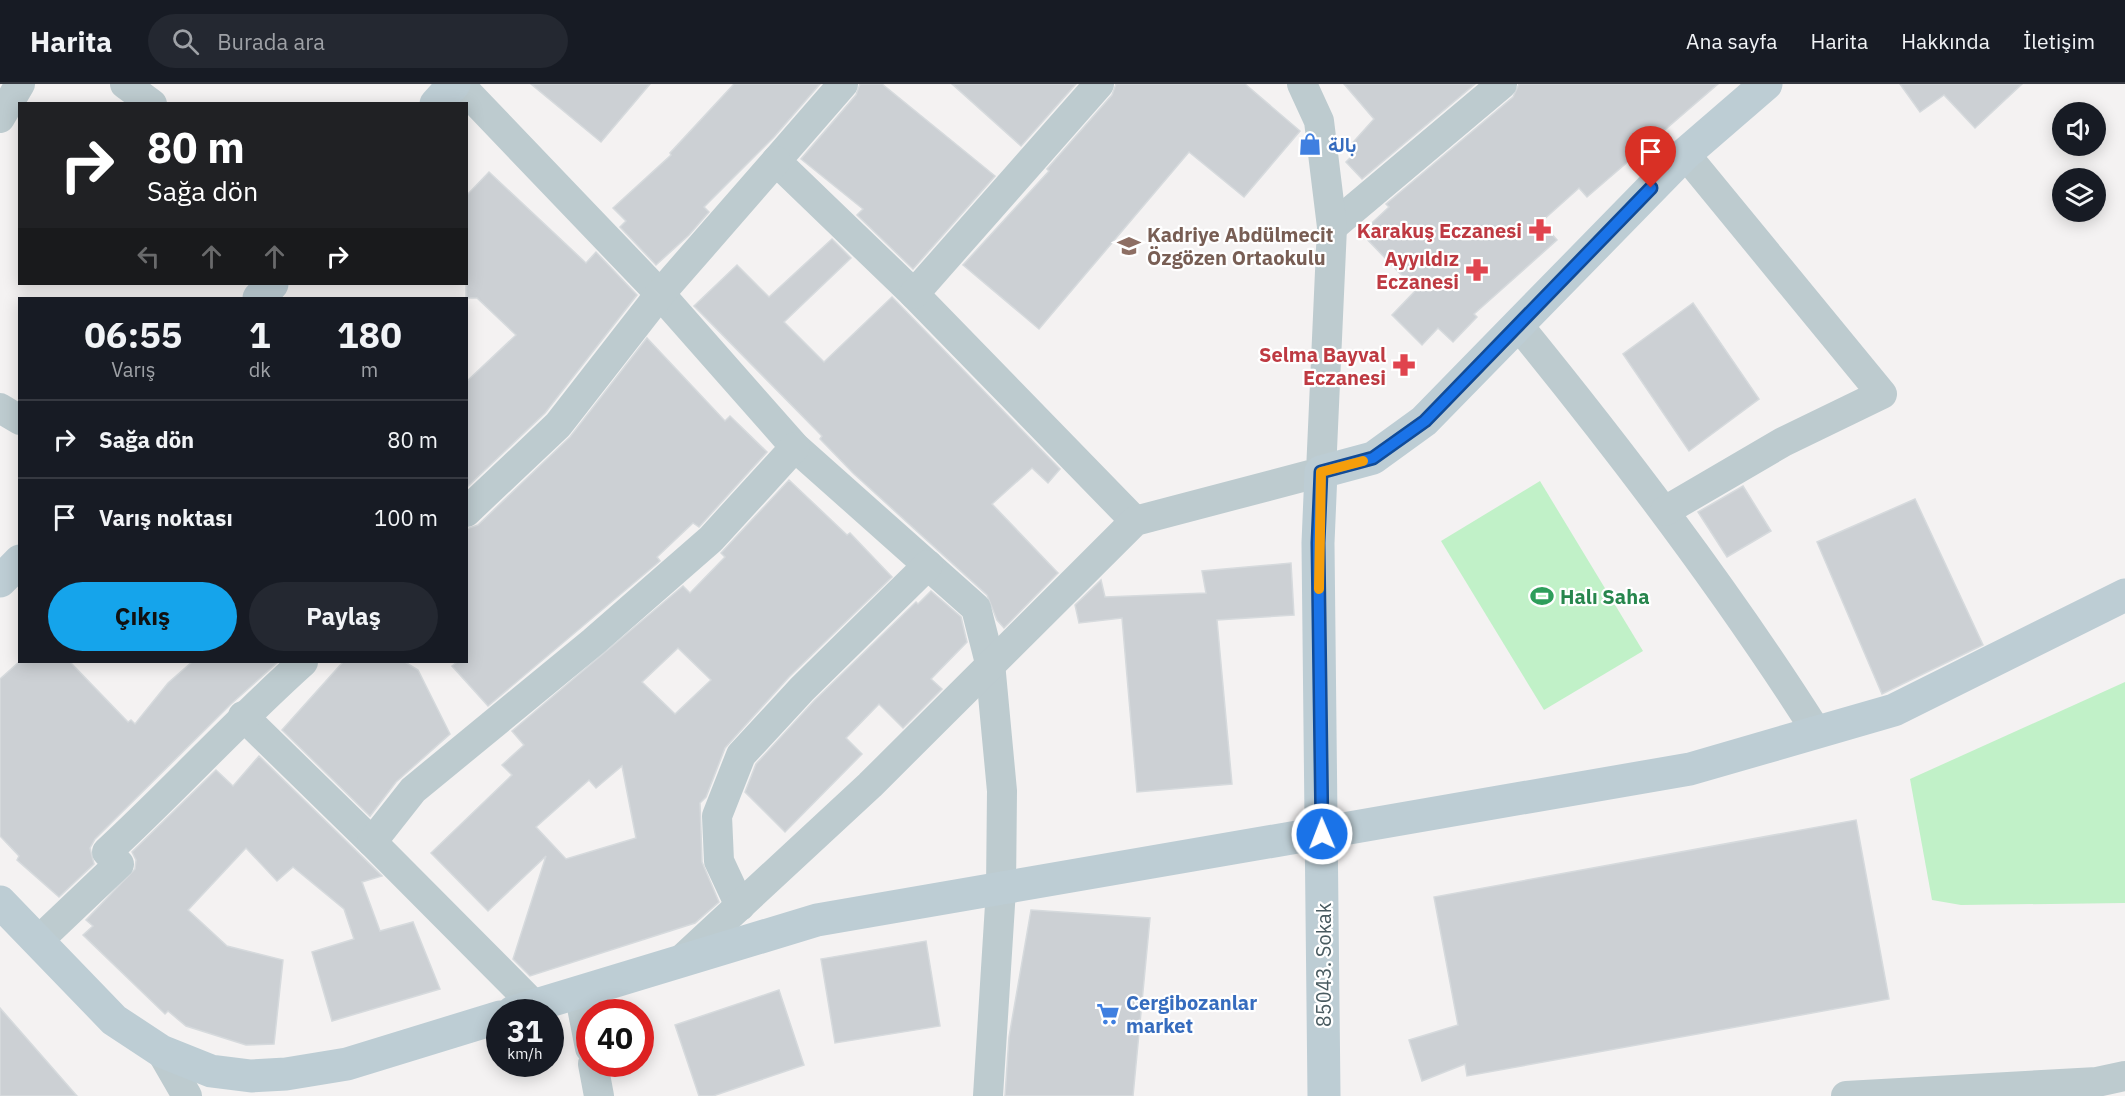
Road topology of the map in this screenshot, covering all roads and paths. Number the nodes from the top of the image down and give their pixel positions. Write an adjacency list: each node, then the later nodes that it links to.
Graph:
1 (20, 84): 12 (street)
2 (125, 84): 10 (street)
3 (454, 84): 11 (main road)
4 (459, 84): 17 (street)
5 (843, 84): 14 (street)
6 (1099, 84): 18 (street)
7 (1302, 84): 15 (street)
8 (1502, 84): 15 (street)
9 (1766, 84): 13 (main road)
10 (149, 102)
11 (438, 102)
12 (0, 118)
13 (1685, 154): 20 (main road); 26 (street)
14 (776, 161): 17 (street); 18 (street)
15 (1332, 227): 24 (street)
16 (271, 285): 19 (main road)
17 (660, 294): 23 (street); 25 (street)
18 (914, 294): 27 (street)
19 (260, 297)
20 (1518, 325): 24 (main road); 26 (street)
21 (0, 408): 22 (street)
22 (18, 419)
23 (795, 447): 29 (street); 37 (street)
24 (1321, 472): 27 (street); 36 (main road, 85043. Sokak)
25 (468, 510)
26 (1665, 511): 35 (street)
27 (1135, 522): 33 (street)
28 (18, 563): 30 (main road)
29 (928, 565): 33 (street); 40 (street)
30 (0, 580)
31 (2125, 595): 35 (main road)
32 (302, 663): 34 (street)
33 (990, 663): 38 (street); 40 (street)
34 (243, 716): 37 (street); 41 (street)
35 (1816, 731): 36 (main road)
36 (1322, 834): 38 (main road); 54 (main road, 85043. Sokak)
37 (372, 842): 44 (street)
38 (1001, 889): 42 (main road); 53 (street)
39 (0, 902): 41 (main road)
40 (740, 906): 42 (street)
41 (38, 941): 48 (main road)
42 (679, 962): 43 (main road)
43 (579, 992): 45 (main road); 46 (street)
44 (515, 999)
45 (556, 999)
46 (580, 999)
47 (486, 1021): 48 (main road)
48 (161, 1051): 51 (street)
49 (2125, 1076): 55 (street)
50 (595, 1077): 52 (street)
51 (187, 1096)
52 (599, 1096)
53 (988, 1096)
54 (1324, 1096)
55 (1846, 1096)

